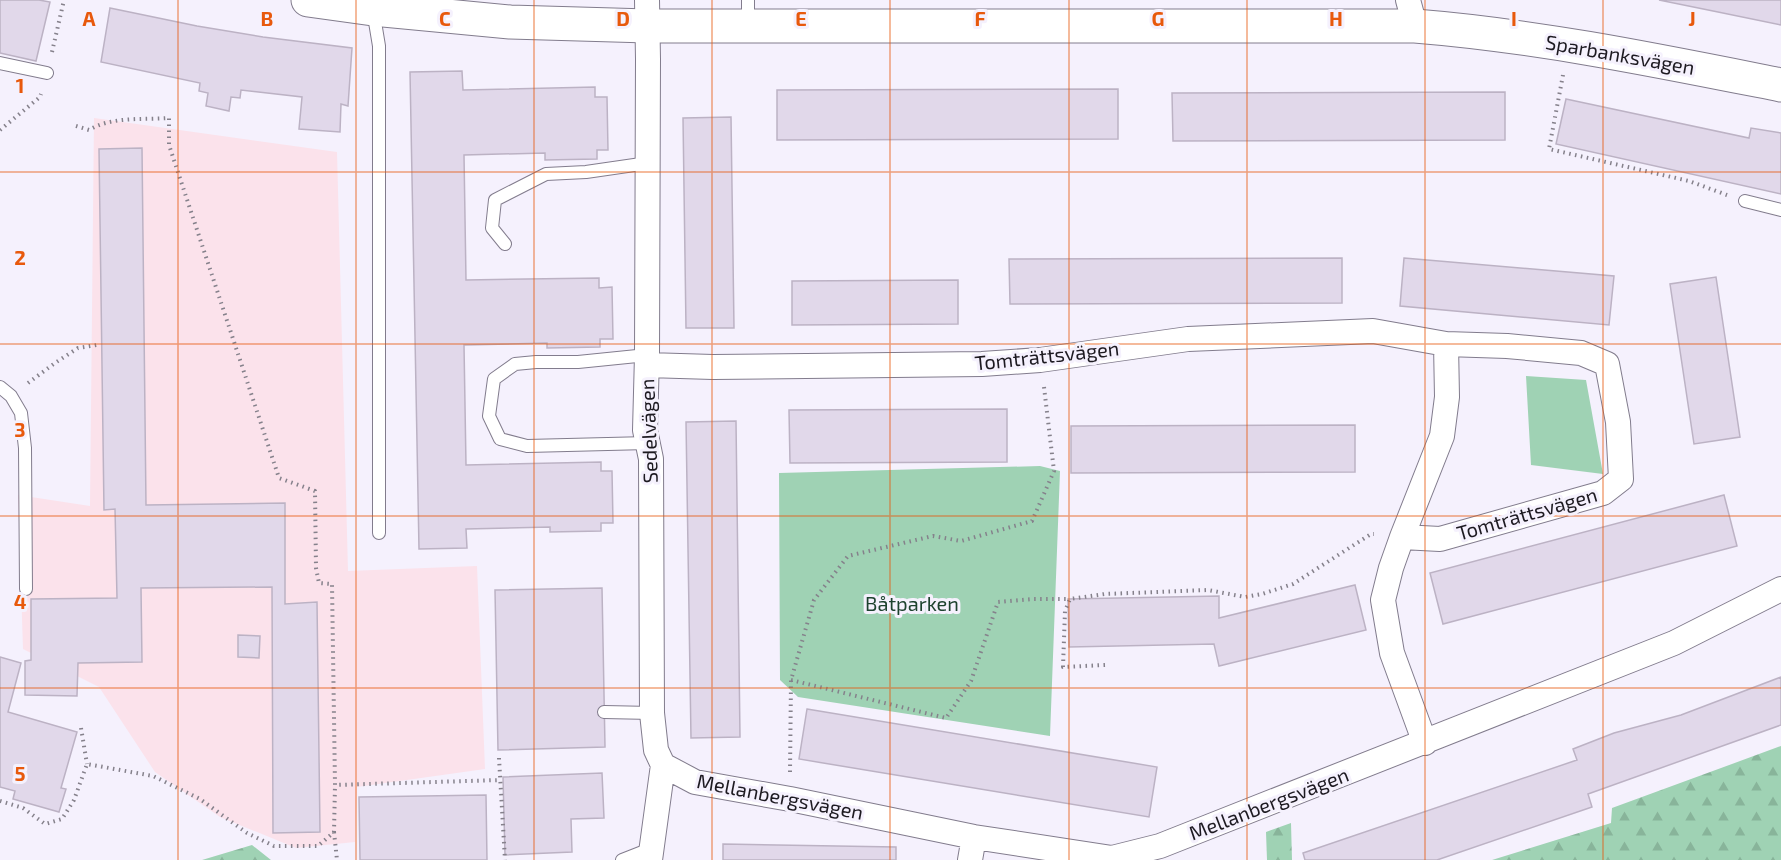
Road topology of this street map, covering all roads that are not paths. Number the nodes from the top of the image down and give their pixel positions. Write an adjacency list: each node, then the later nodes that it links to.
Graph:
1 (308, 0): 2 (street, Sparbanksvägen)
2 (373, 4): 3 (street, Sparbanksvägen); 17 (lane)
3 (647, 13): 4 (street, Sparbanksvägen); 9 (street, Sedelvägen)
4 (748, 13): 5 (street, Sparbanksvägen)
5 (1412, 13): 8 (street, Sparbanksvägen)
6 (0, 63): 7 (lane)
7 (47, 73)
8 (1781, 85)
9 (648, 163): 12 (lane); 14 (street, Sedelvägen)
10 (1745, 201): 11 (lane)
11 (1781, 210)
12 (505, 244)
13 (1446, 344): 14 (street, Tomträttsvägen); 18 (street); 18 (street, Tomträttsvägen)
14 (647, 360): 16 (street, Sedelvägen); 16 (lane)
15 (0, 387): 19 (lane)
16 (648, 443): 22 (street, Sedelvägen)
17 (380, 533)
18 (1402, 537): 23 (street)
19 (26, 589)
20 (1781, 589): 23 (street, Mellanbergsvägen)
21 (604, 712): 22 (lane)
22 (652, 713): 24 (street, Sedelvägen)
23 (1425, 743): 25 (street, Mellanbergsvägen)
24 (663, 765): 25 (street, Mellanbergsvägen); 26 (street, Sedelvägen)
25 (974, 837): 28 (street)
26 (650, 854): 27 (lane)
27 (622, 860)
28 (970, 860)

